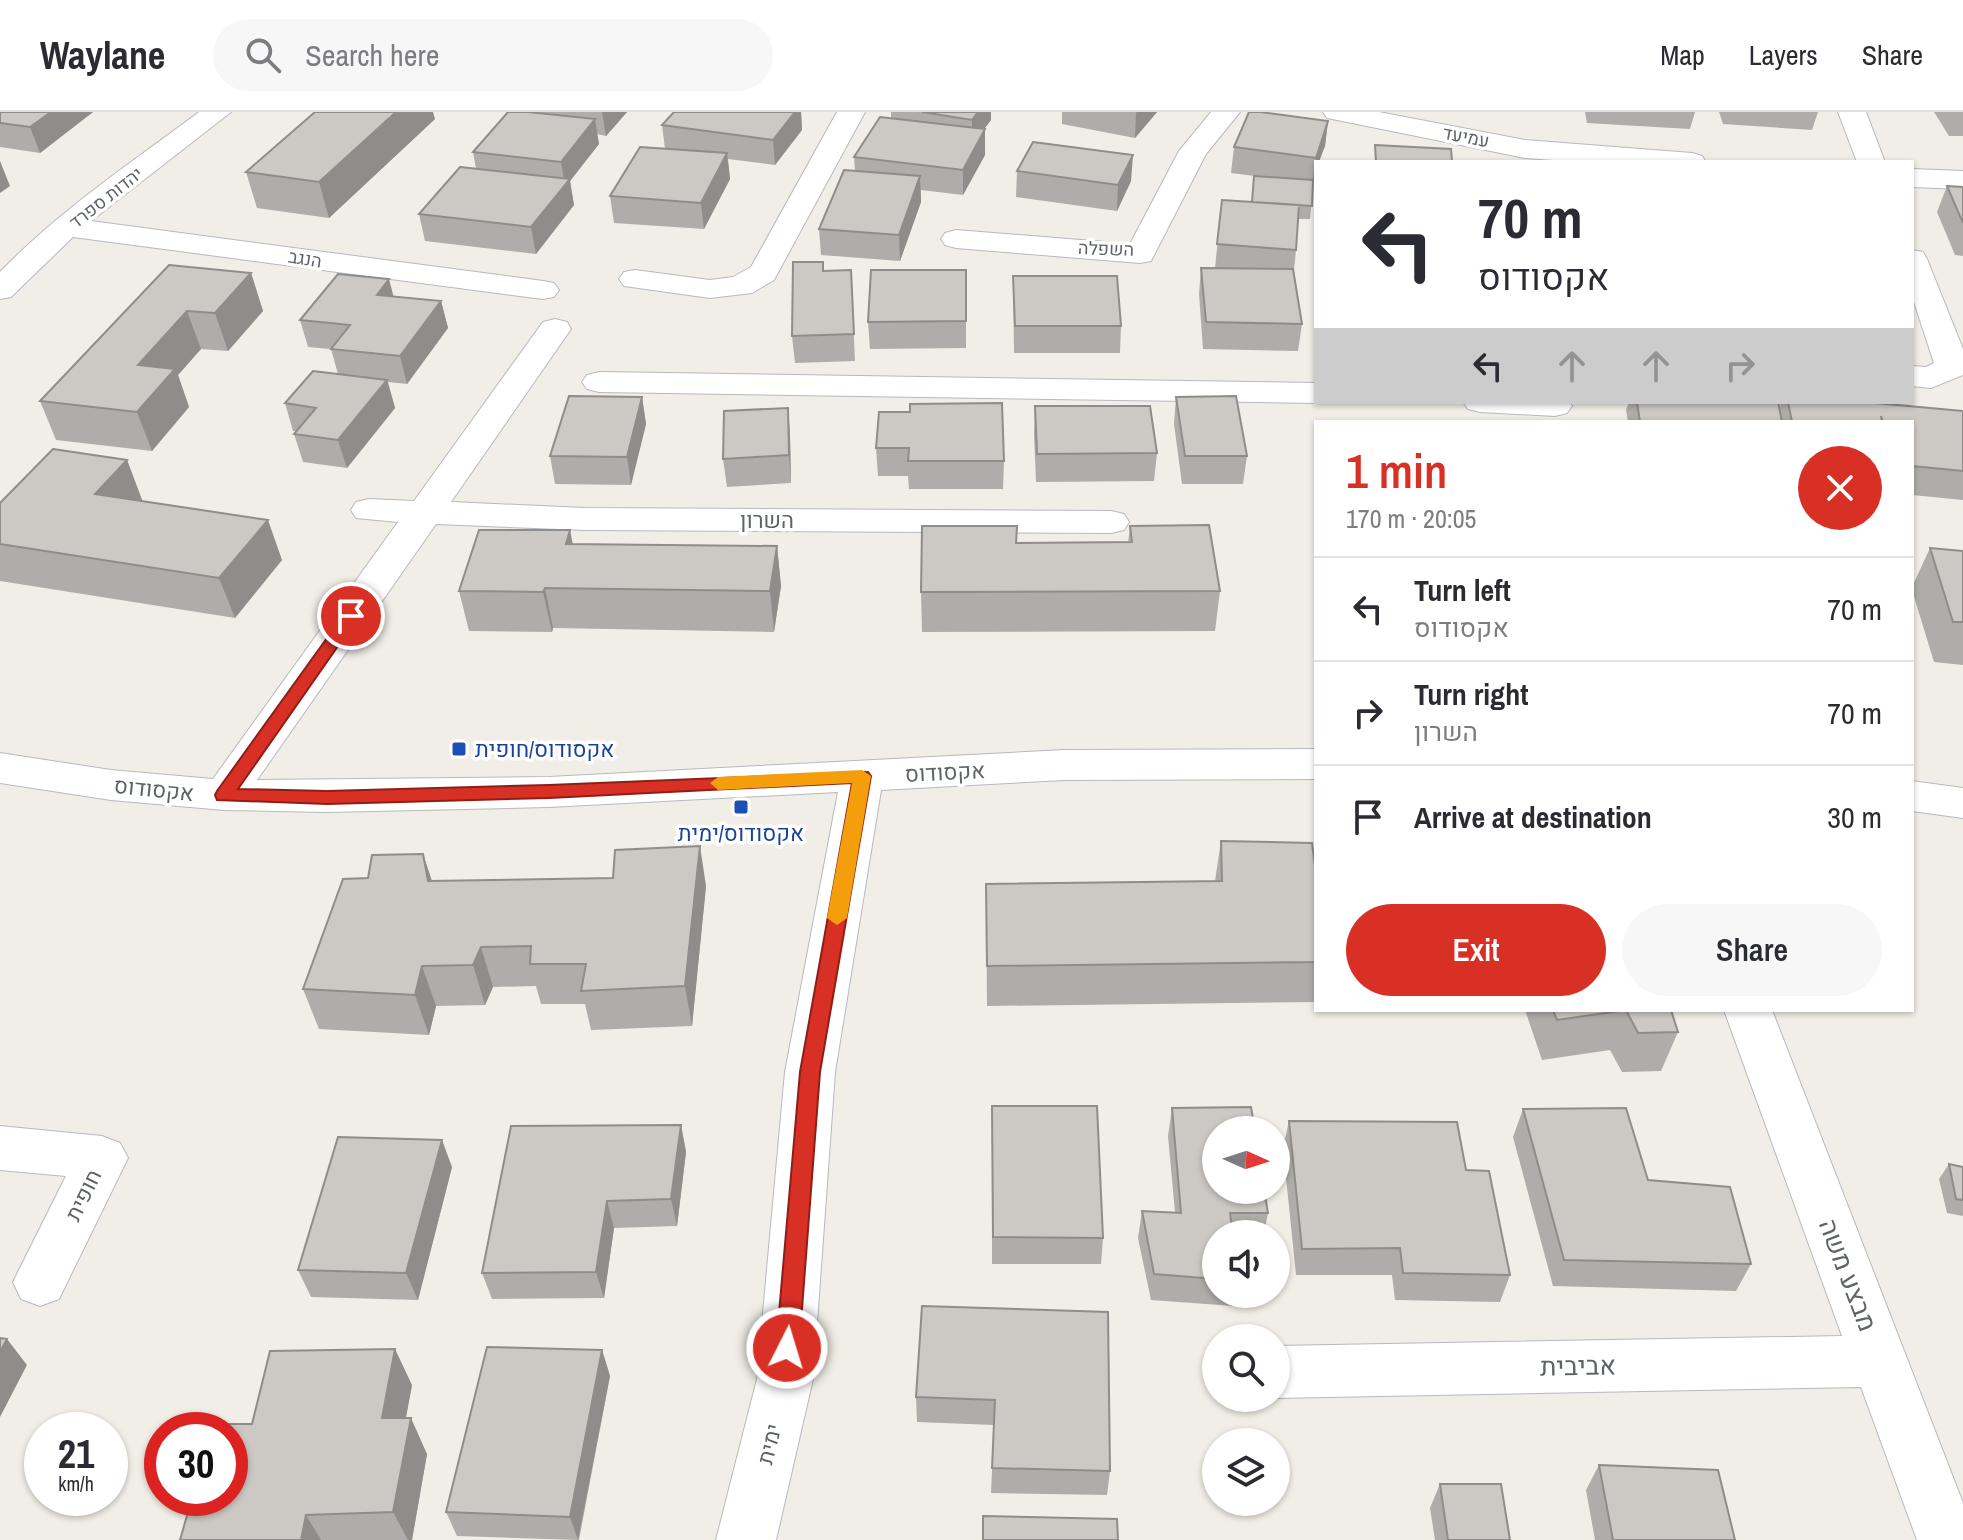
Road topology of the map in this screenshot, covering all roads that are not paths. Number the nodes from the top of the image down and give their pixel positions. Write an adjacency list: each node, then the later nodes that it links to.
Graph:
1 (217, 112): 11 (street, יהדות ספרד)
2 (851, 112): 15 (street)
3 (1226, 112): 12 (street, השפלה)
4 (1337, 112): 6 (street, עמיעד)
5 (1852, 112): 8 (street)
6 (1524, 145): 7 (street, עמיעד)
7 (1672, 160)
8 (1870, 160)
9 (1914, 178): 10 (street)
10 (1963, 180)
11 (67, 227): 13 (street, יהדות ספרד); 17 (street, הנגב)
12 (956, 239)
13 (10, 264): 16 (street, יהדות ספרד)
14 (1914, 264): 19 (street)
15 (635, 279)
16 (0, 290)
17 (543, 290)
18 (555, 329): 25 (street)
19 (1914, 376)
20 (599, 382): 21 (street)
21 (1314, 393)
22 (1499, 404): 23 (street)
23 (1556, 410)
24 (369, 510): 25 (street, השרון)
25 (423, 514): 26 (street, השרון); 30 (street)
26 (1111, 522)
27 (1314, 764): 29 (street, אקסודוס)
28 (0, 768): 30 (street, אקסודוס)
29 (862, 776): 30 (street, אקסודוס); 39 (street, ימית)
30 (224, 795)
31 (1914, 796): 32 (street)
32 (1963, 803)
33 (1749, 1012): 36 (street, מבצע משה)
34 (0, 1148): 35 (street, חופית)
35 (40, 1282)
36 (1880, 1361): 37 (street, אביבית); 38 (street, מבצע משה)
37 (1290, 1372)
38 (1951, 1534)
39 (746, 1540)

